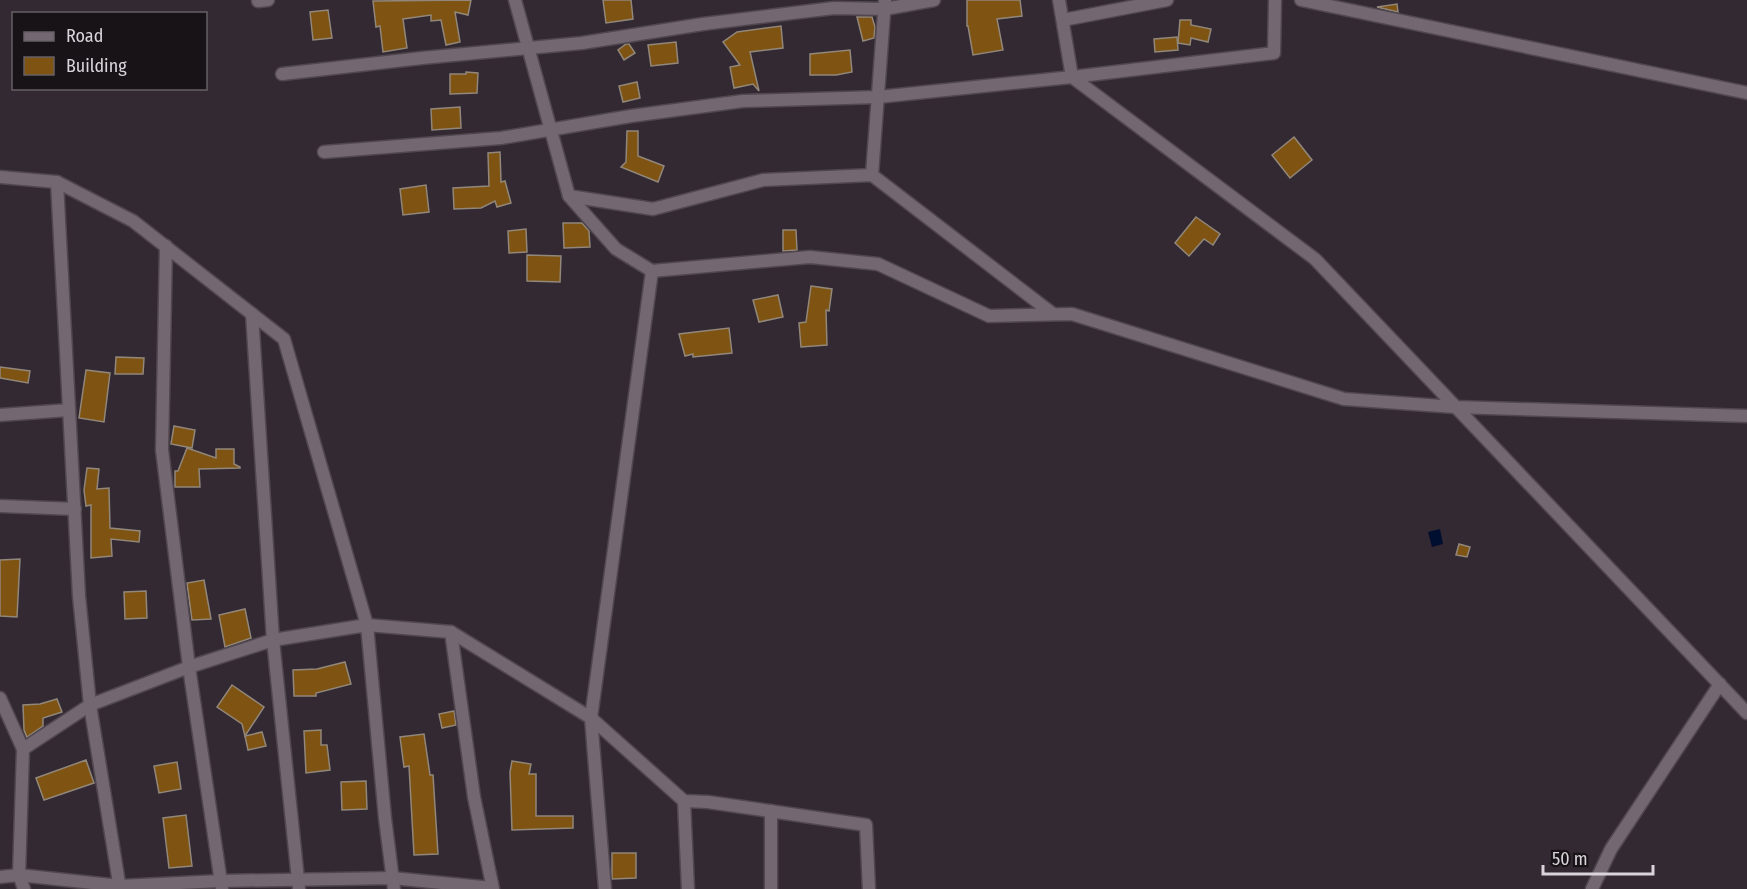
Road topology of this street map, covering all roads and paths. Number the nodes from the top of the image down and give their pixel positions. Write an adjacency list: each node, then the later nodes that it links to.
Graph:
1 (515, 0): 9 (street)
2 (934, 0): 7 (street)
3 (1059, 0): 8 (street)
4 (1167, 0): 8 (street)
5 (1275, 0): 11 (street)
6 (1301, 0): 12 (street)
7 (885, 4): 9 (street); 13 (street)
8 (1063, 20): 11 (street)
9 (528, 48): 10 (street); 14 (street)
10 (282, 74)
11 (1072, 77): 13 (street); 24 (street)
12 (1747, 93)
13 (878, 97): 14 (street); 16 (street)
14 (550, 130): 15 (street); 19 (street)
15 (324, 152)
16 (872, 175): 19 (street); 23 (street)
17 (0, 177): 18 (street)
18 (57, 182): 20 (street); 25 (street)
19 (569, 196): 21 (street)
20 (166, 246): 22 (street); 33 (street)
21 (652, 271): 23 (street); 38 (street)
22 (252, 314): 30 (street); 32 (street)
23 (1053, 315): 24 (street)
24 (1455, 406): 27 (street); 34 (street)
25 (69, 410): 26 (street); 29 (street)
26 (0, 416)
27 (1747, 416)
28 (0, 506): 29 (street)
29 (75, 509): 36 (street)
30 (367, 625): 31 (street); 32 (street); 45 (street)
31 (451, 632): 38 (street); 48 (street)
32 (273, 640): 33 (street); 44 (street)
33 (189, 667): 36 (street); 46 (street)
34 (1720, 684): 37 (street); 54 (street)
35 (0, 698): 39 (street)
36 (90, 705): 39 (street); 47 (street)
37 (1747, 713)
38 (591, 718): 40 (street); 50 (street)
39 (23, 749): 42 (street)
40 (684, 801): 41 (street); 51 (street)
41 (771, 811): 52 (street); 53 (street)
42 (20, 875): 43 (street); 47 (street); 49 (street)
43 (0, 877)
44 (299, 884): 45 (street); 46 (street)
45 (393, 884): 48 (street)
46 (221, 885): 47 (street)
47 (120, 888)
48 (493, 888)
49 (24, 889)
50 (605, 889)
51 (688, 889)
52 (771, 889)
53 (869, 889)
54 (1592, 889)

